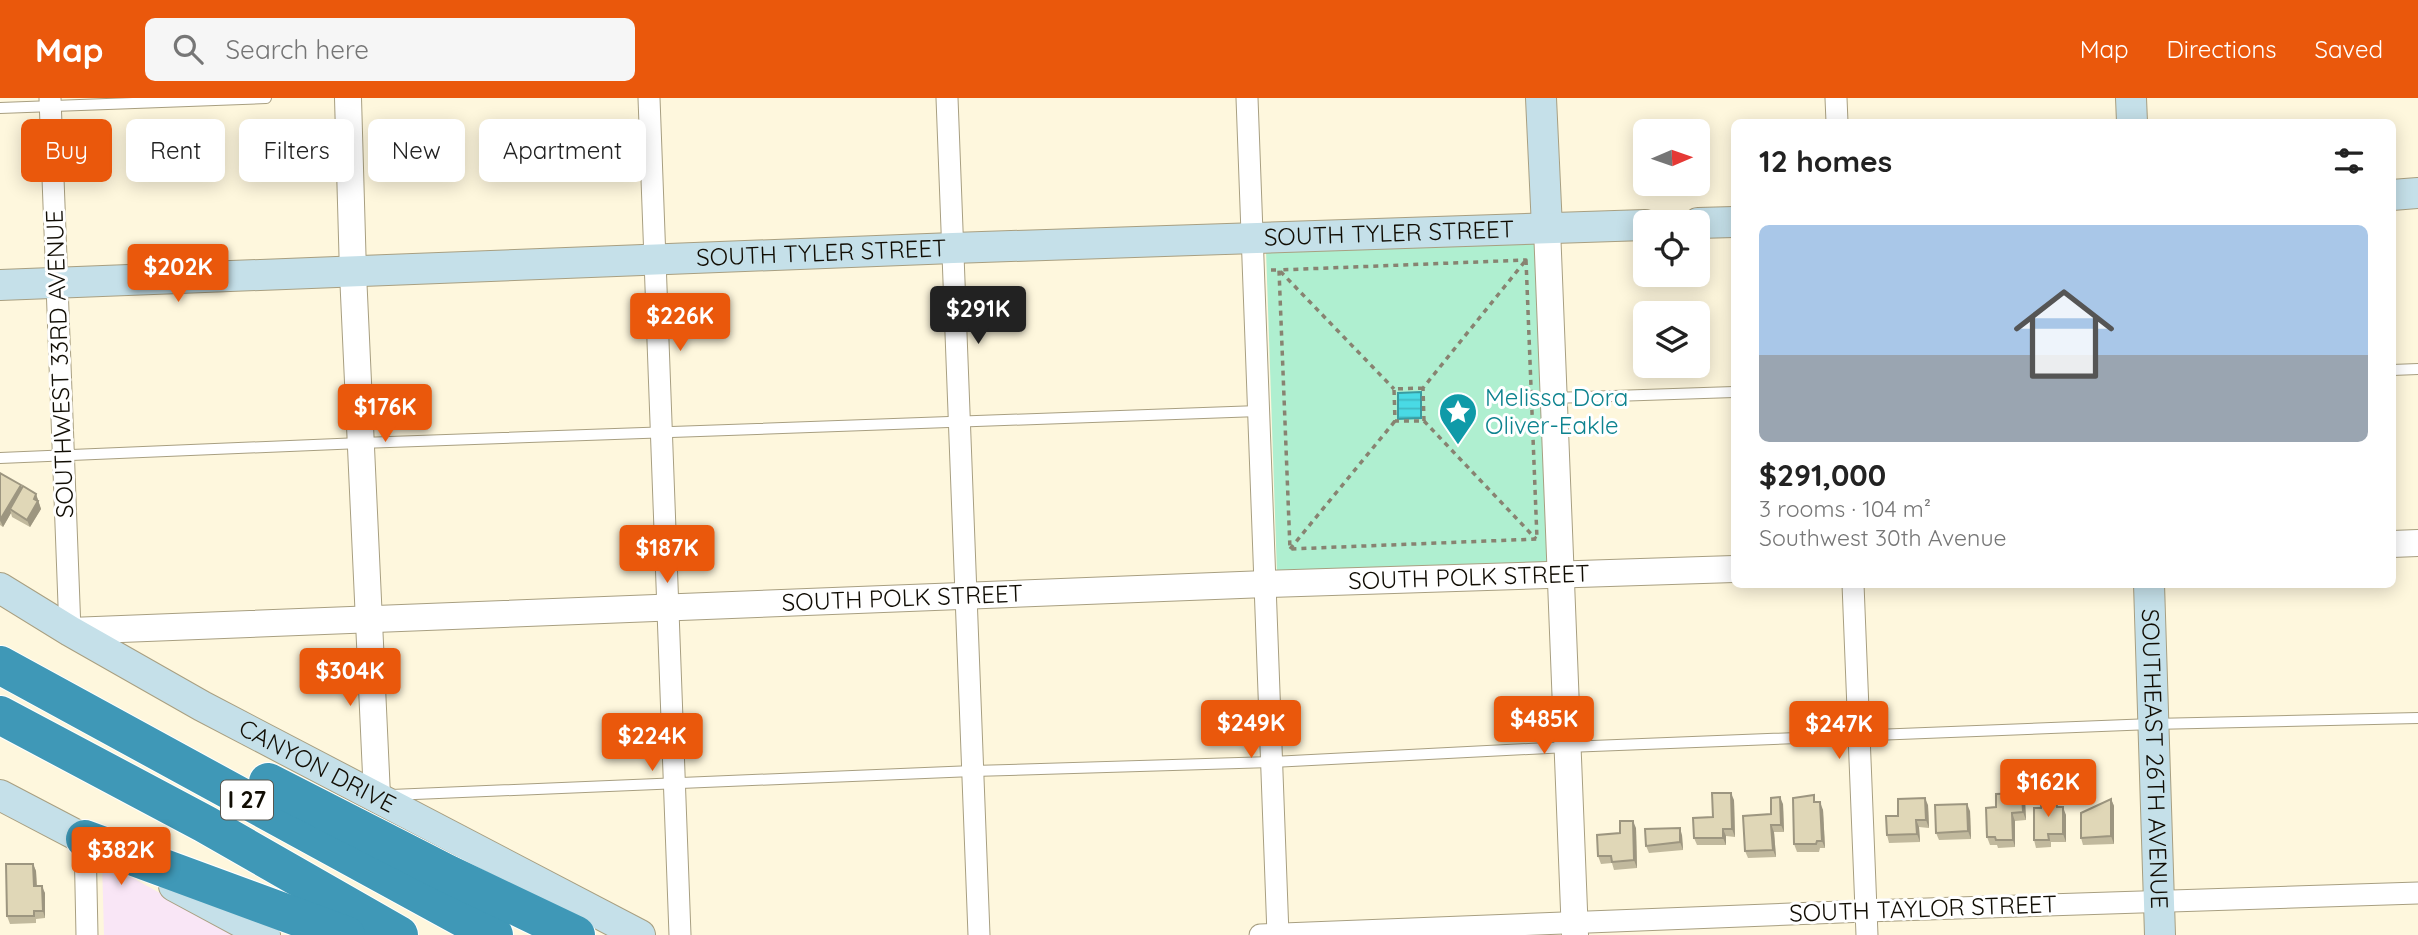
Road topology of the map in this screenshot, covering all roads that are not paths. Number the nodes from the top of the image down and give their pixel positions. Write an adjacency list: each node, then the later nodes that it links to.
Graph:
1 (267, 98): 9 (lane)
2 (348, 98): 22 (street)
3 (649, 98): 21 (street)
4 (947, 98): 20 (street)
5 (1247, 98): 19 (street)
6 (1541, 98): 18 (main road)
7 (1836, 98): 11 (street)
8 (2131, 98): 12 (main road)
9 (50, 102): 10 (lane); 23 (street, SOUTHWEST 33RD AVENUE)
10 (0, 108)
11 (1837, 119)
12 (2132, 119)
13 (2418, 194): 14 (main road)
14 (2396, 195)
15 (1731, 222): 16 (main road)
16 (1710, 223)
17 (1633, 225): 18 (main road, SOUTH TYLER STREET)
18 (1547, 228): 19 (main road, SOUTH TYLER STREET); 28 (street)
19 (1252, 238): 20 (main road, SOUTH TYLER STREET); 29 (street)
20 (953, 248): 21 (main road, SOUTH TYLER STREET); 30 (street)
21 (656, 260): 22 (main road, SOUTH TYLER STREET); 31 (street)
22 (354, 273): 23 (main road, SOUTH TYLER STREET); 32 (street)
23 (57, 283): 24 (main road, SOUTH TYLER STREET); 33 (street, SOUTHWEST 33RD AVENUE)
24 (0, 285)
25 (2418, 369): 26 (lane)
26 (2396, 370)
27 (1731, 392): 28 (lane)
28 (1553, 398): 38 (street)
29 (1259, 411): 30 (lane); 39 (street)
30 (960, 421): 31 (lane); 43 (street)
31 (661, 433): 32 (lane); 44 (street)
32 (361, 443): 33 (lane); 45 (street)
33 (63, 456): 34 (lane); 46 (street, SOUTHWEST 33RD AVENUE)
34 (0, 458)
35 (2418, 543): 36 (street)
36 (2396, 544)
37 (1731, 569): 38 (street, SOUTH POLK STREET)
38 (1560, 574): 39 (street, SOUTH POLK STREET); 53 (street)
39 (1266, 584): 43 (street, SOUTH POLK STREET); 54 (street)
40 (0, 588): 46 (main road, CANYON DRIVE)
41 (1853, 588): 52 (street)
42 (2149, 588): 51 (main road, SOUTHEAST 26TH AVENUE)
43 (967, 596): 44 (street, SOUTH POLK STREET); 55 (street)
44 (667, 609): 45 (street, SOUTH POLK STREET); 56 (street)
45 (370, 618): 46 (street, SOUTH POLK STREET); 57 (street)
46 (70, 631): 57 (main road, CANYON DRIVE)
47 (0, 665): 49 (highway, I 27)
48 (0, 715): 67 (highway, I 27)
49 (96, 717): 68 (highway, I 27); 69 (highway)
50 (2418, 718): 51 (lane)
51 (2152, 724): 52 (lane); 61 (main road, SOUTHEAST 26TH AVENUE)
52 (1859, 737): 53 (lane); 62 (street)
53 (1567, 747): 54 (lane); 63 (street)
54 (1272, 762): 55 (lane); 74 (street)
55 (973, 771): 56 (lane); 72 (street)
56 (673, 783): 57 (lane); 71 (street)
57 (377, 796): 70 (main road, CANYON DRIVE)
58 (2, 797): 59 (main road)
59 (85, 839): 64 (street); 65 (main road); 66 (highway)
60 (2418, 893): 61 (street, SOUTH TAYLOR STREET)
61 (2159, 902): 62 (street, SOUTH TAYLOR STREET); 76 (main road, SOUTHEAST 26TH AVENUE)
62 (1866, 911): 63 (street, SOUTH TAYLOR STREET); 75 (street)
63 (1575, 928): 74 (street, SOUTH TAYLOR STREET)
64 (87, 935)
65 (265, 935)
66 (346, 935)
67 (399, 935)
68 (494, 935)
69 (576, 935)
70 (640, 935)
71 (680, 935)
72 (979, 935)
73 (1260, 935): 74 (street, SOUTH TAYLOR STREET)
74 (1278, 935)
75 (1867, 935)
76 (2160, 935)

